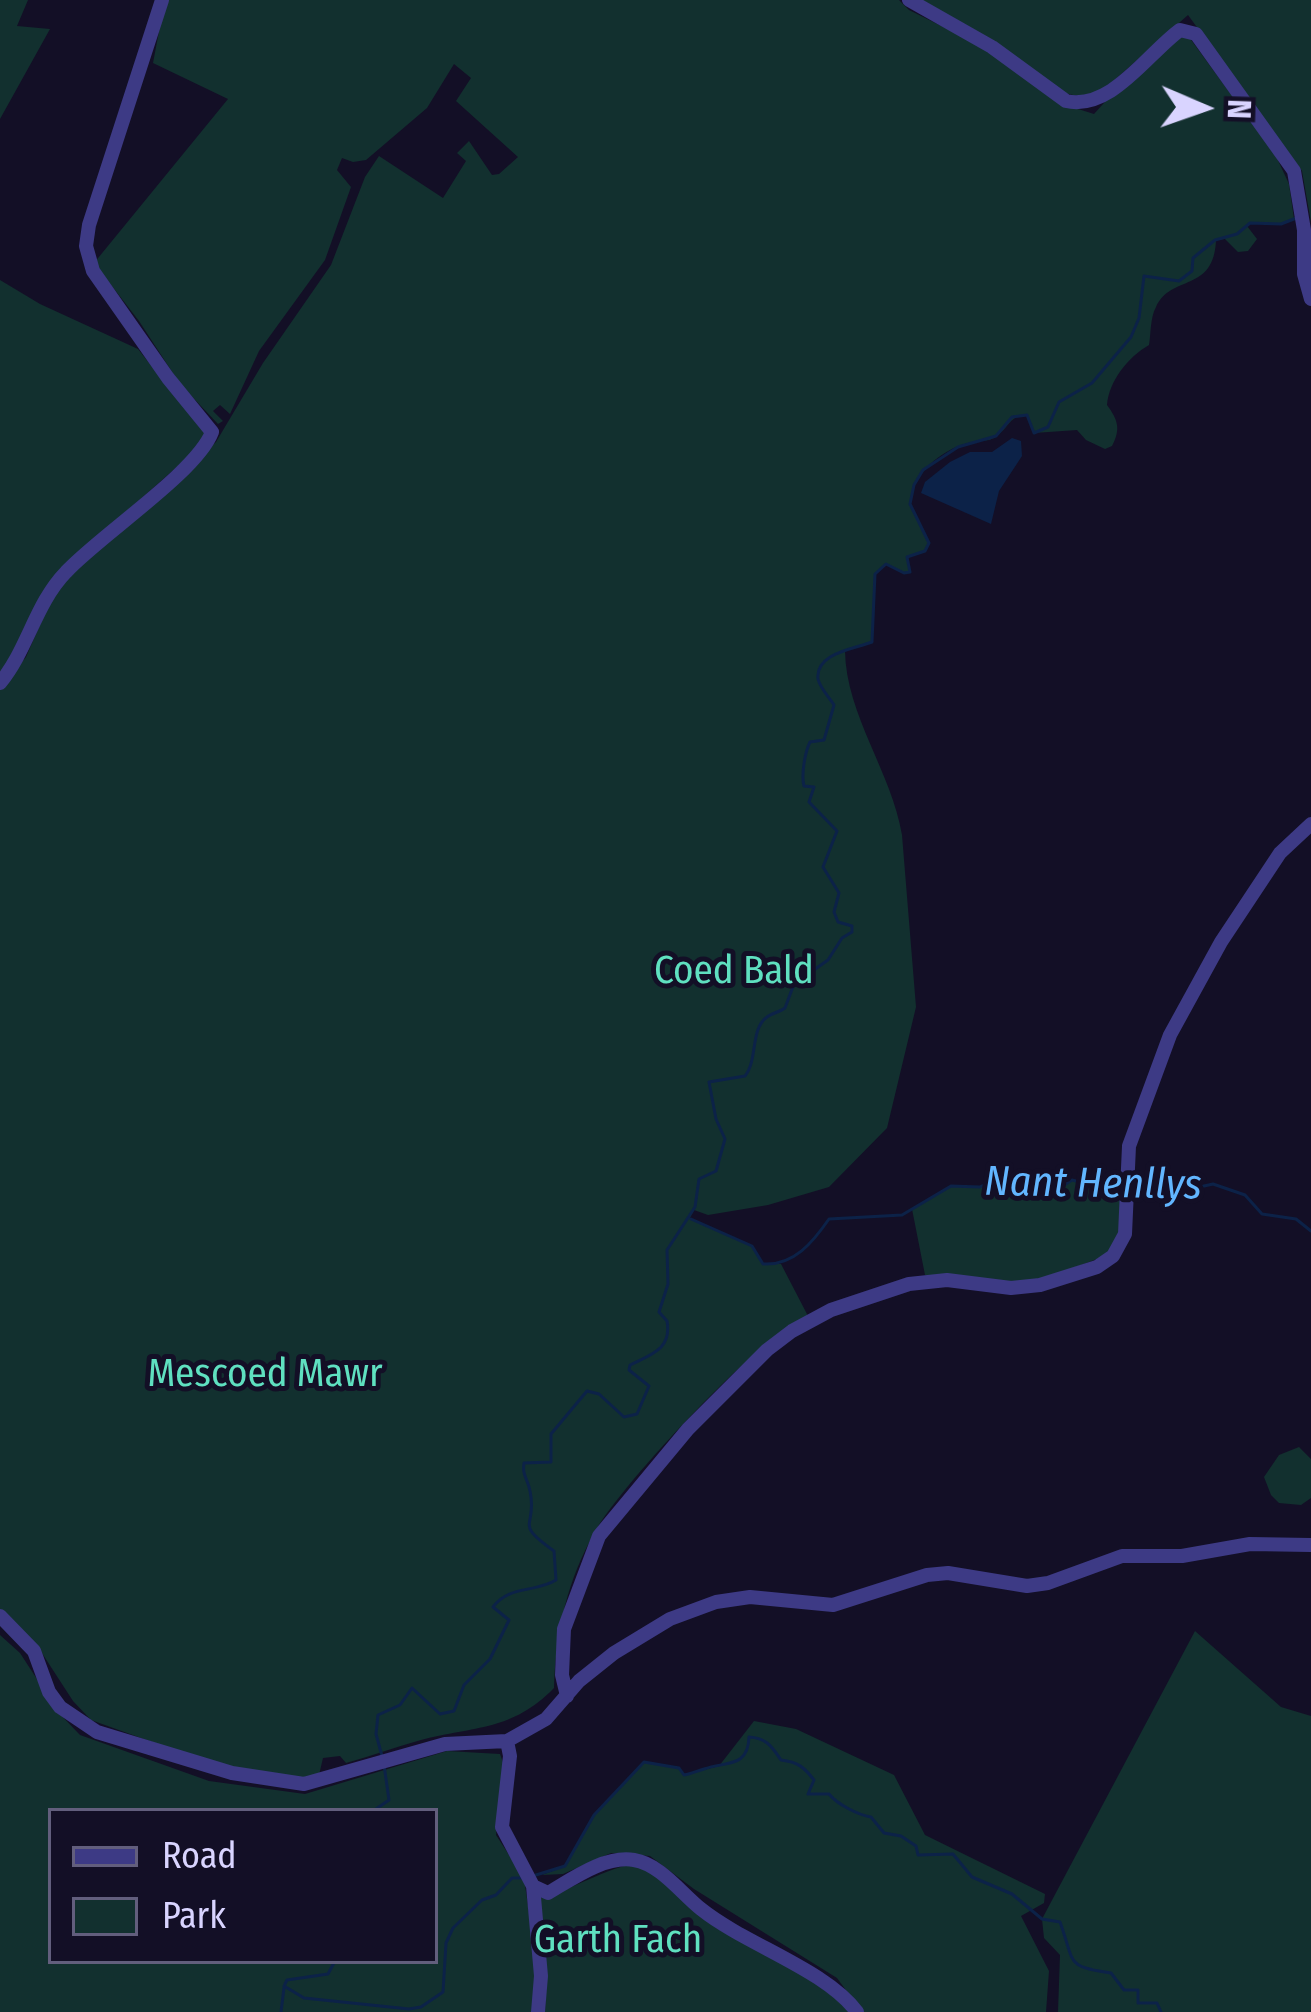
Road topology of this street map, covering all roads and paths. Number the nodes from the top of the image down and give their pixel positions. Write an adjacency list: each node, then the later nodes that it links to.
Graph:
1 (162, 0): 4 (street)
2 (909, 0): 3 (street)
3 (1311, 298)
4 (0, 683)
5 (1311, 824): 8 (street)
6 (1311, 1545): 8 (street)
7 (0, 1616): 9 (street)
8 (567, 1696): 9 (street)
9 (507, 1741): 10 (street)
10 (533, 1886): 11 (street); 12 (street)
11 (538, 2012)
12 (857, 2012)

